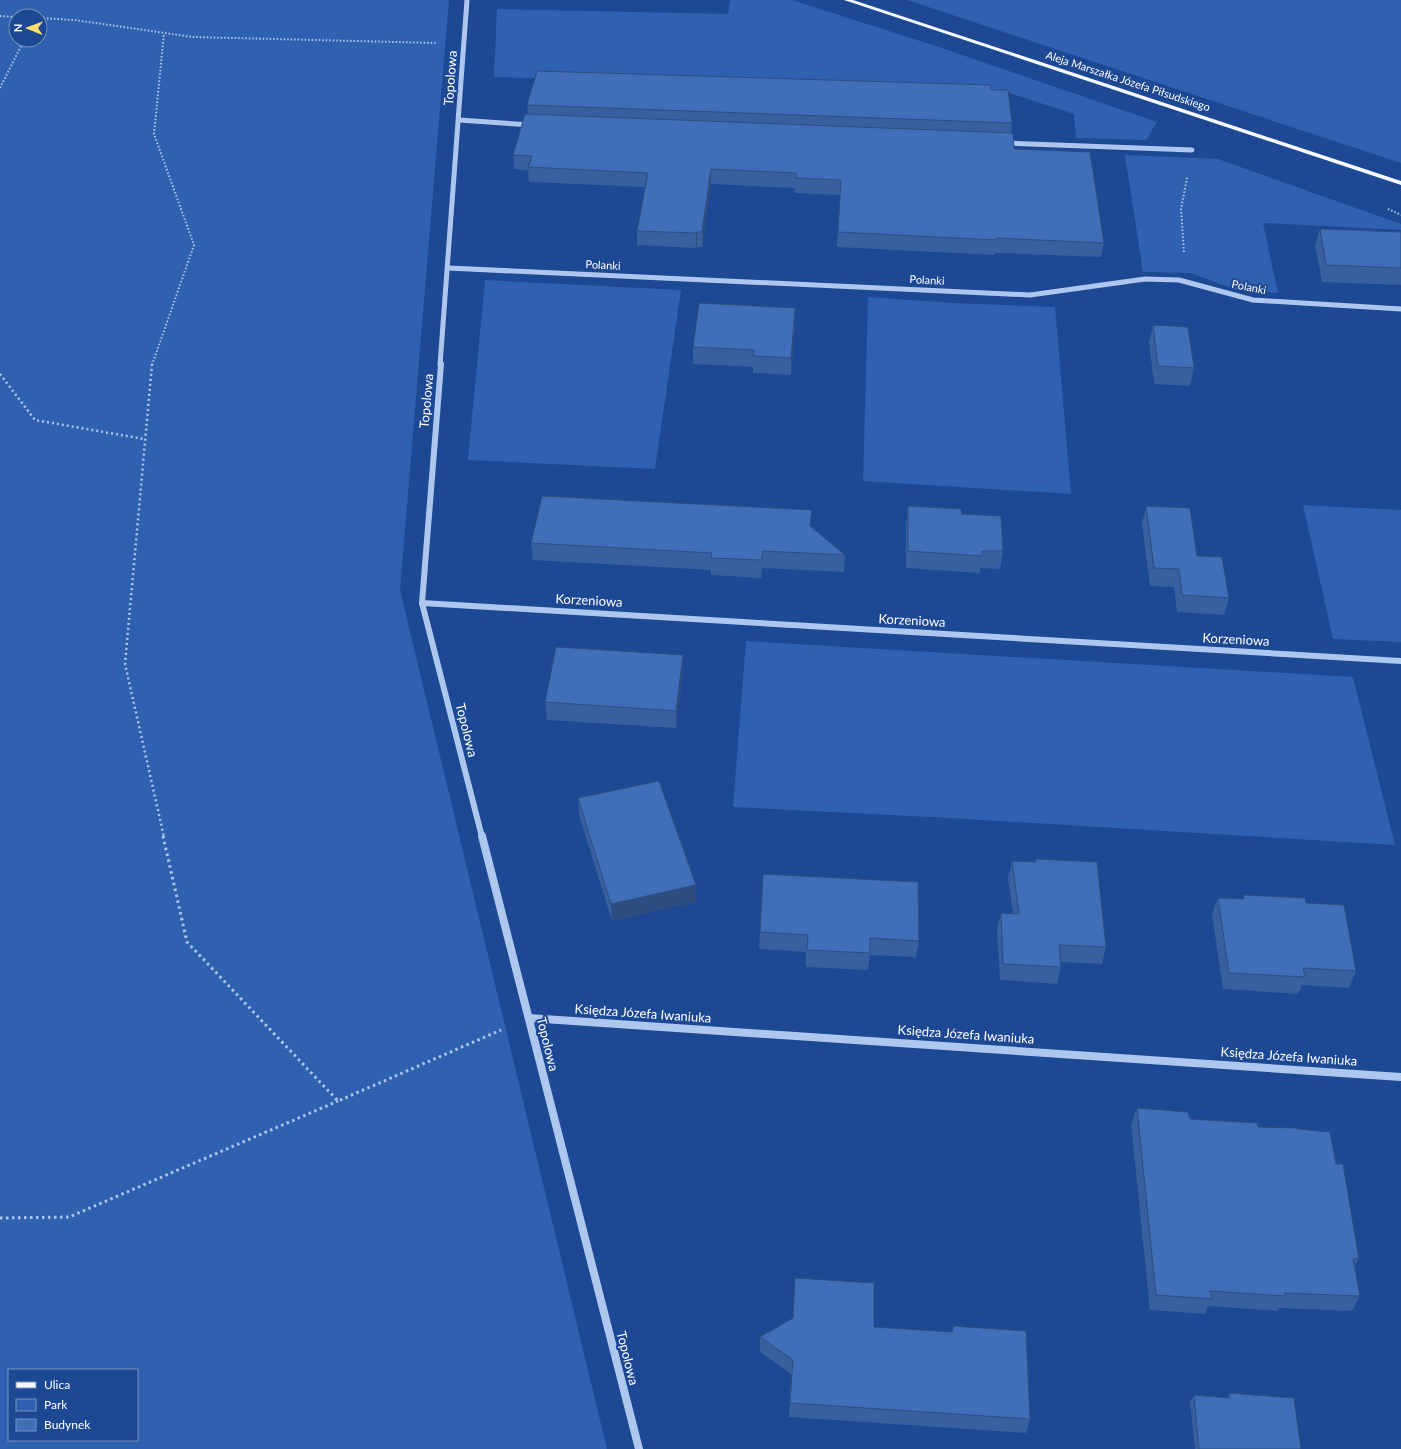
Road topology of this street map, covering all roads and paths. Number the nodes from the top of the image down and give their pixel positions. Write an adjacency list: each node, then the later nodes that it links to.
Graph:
1 (467, 0): 5 (street, Topolowa)
2 (847, 0): 12 (main road, Aleja Marszałka Józefa Piłsudskiego)
3 (48, 18): 4 (path)
4 (164, 33): 5 (path); 17 (path)
5 (464, 43): 8 (street, Topolowa)
6 (20, 48): 7 (path)
7 (0, 88)
8 (459, 120): 9 (street); 13 (street, Topolowa)
9 (538, 126)
10 (1001, 142): 11 (street)
11 (1192, 150): 14 (path)
12 (1401, 183)
13 (448, 268): 14 (street, Polanki); 18 (street, Topolowa)
14 (1179, 280): 15 (street, Polanki)
15 (1401, 309)
16 (0, 374): 17 (path)
17 (144, 439): 22 (path)
18 (422, 602): 19 (street, Korzeniowa); 20 (street, Topolowa)
19 (1401, 661)
20 (529, 1018): 21 (street, Księdza Józefa Iwaniuka); 22 (path); 24 (street, Topolowa)
21 (1401, 1077)
22 (338, 1101): 23 (path)
23 (0, 1218)
24 (639, 1449)

